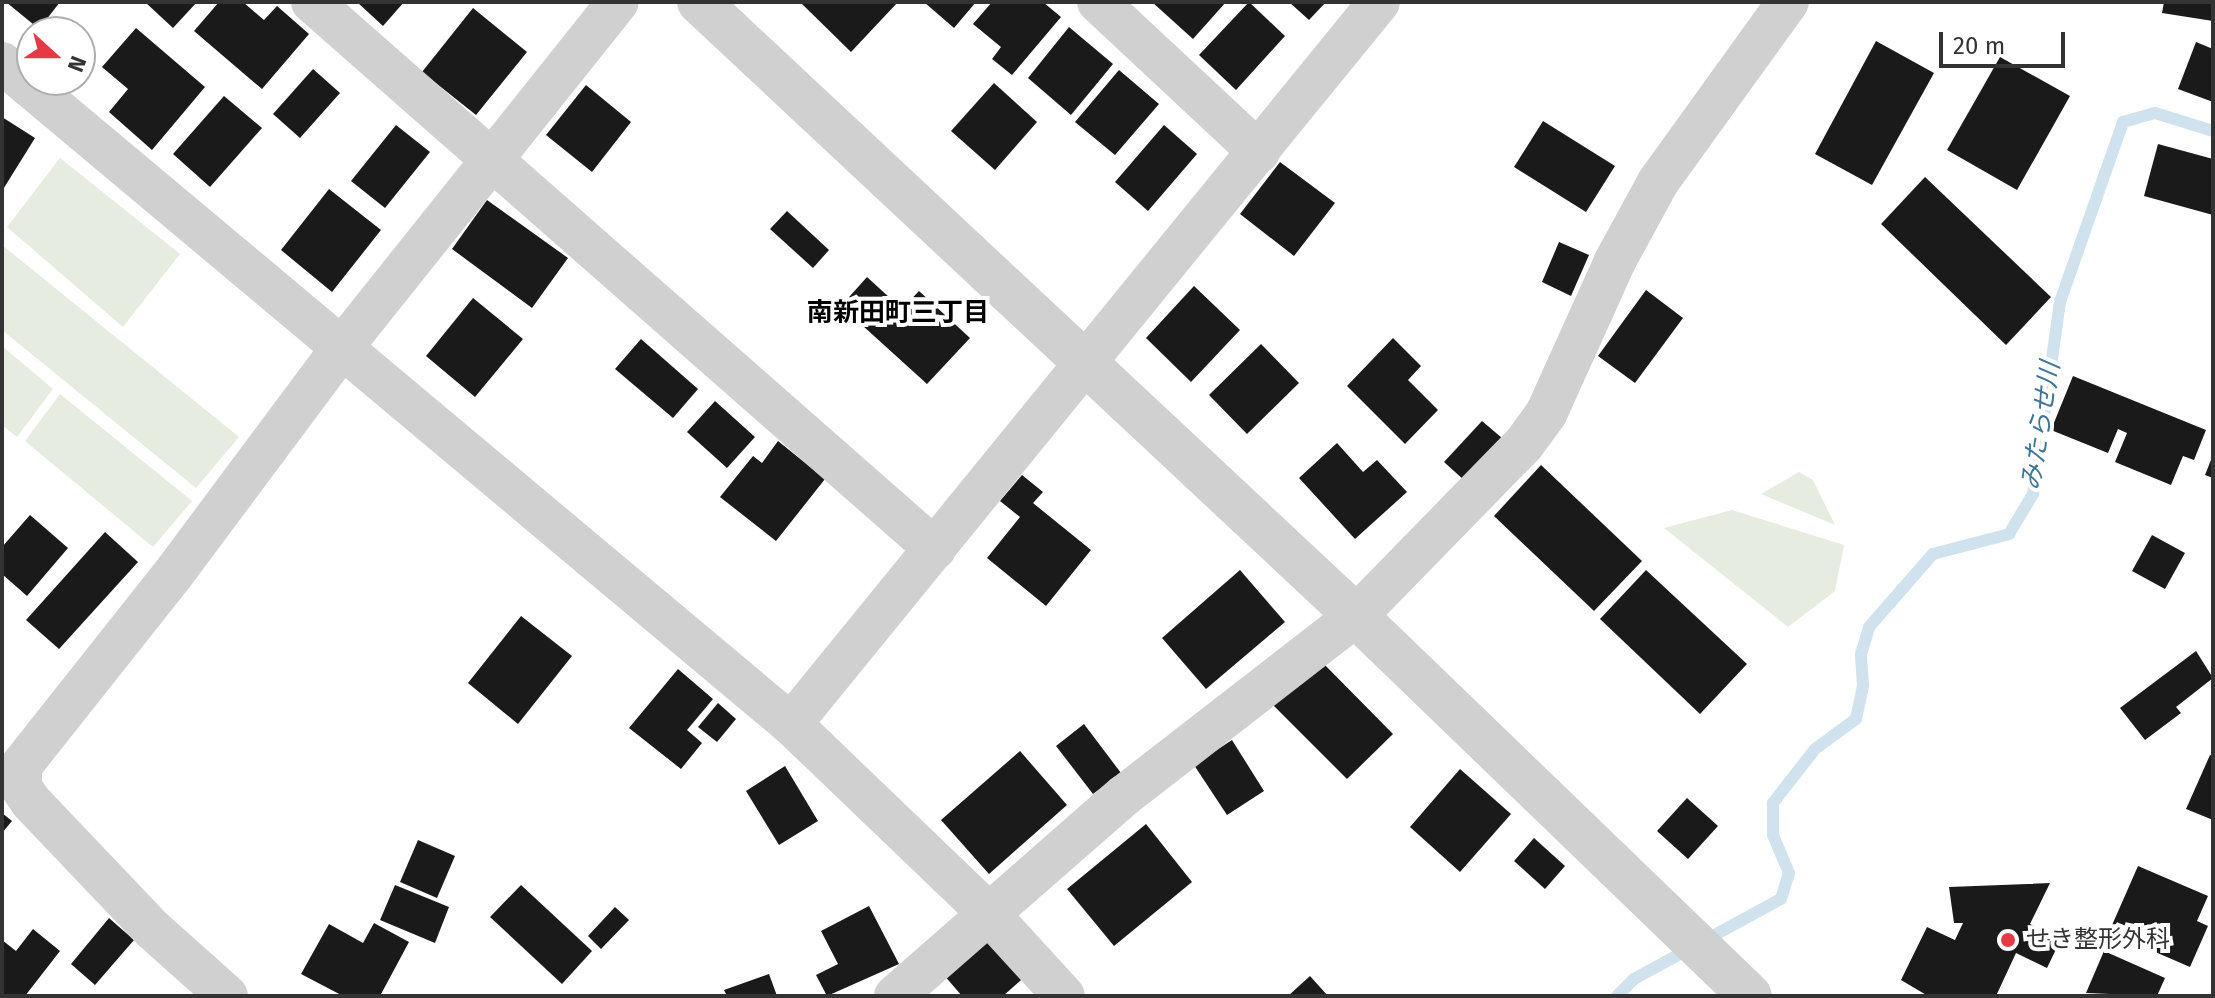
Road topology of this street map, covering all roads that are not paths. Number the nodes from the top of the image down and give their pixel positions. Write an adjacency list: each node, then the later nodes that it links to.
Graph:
1 (312, 2): 9 (street)
2 (618, 2): 9 (street)
3 (699, 2): 11 (street)
4 (1098, 2): 8 (street)
5 (1379, 2): 8 (street)
6 (1772, 6): 13 (street)
7 (2, 63): 10 (street)
8 (1259, 152): 11 (street)
9 (491, 160): 10 (street); 12 (street)
10 (340, 350): 14 (street); 15 (street)
11 (1088, 364): 12 (street); 13 (street)
12 (935, 549): 14 (street)
13 (1356, 616): 16 (street); 20 (street)
14 (791, 724): 16 (street)
15 (12, 764): 17 (street)
16 (989, 914): 18 (street); 19 (street)
17 (227, 996)
18 (895, 996)
19 (1064, 996)
20 (1750, 996)

